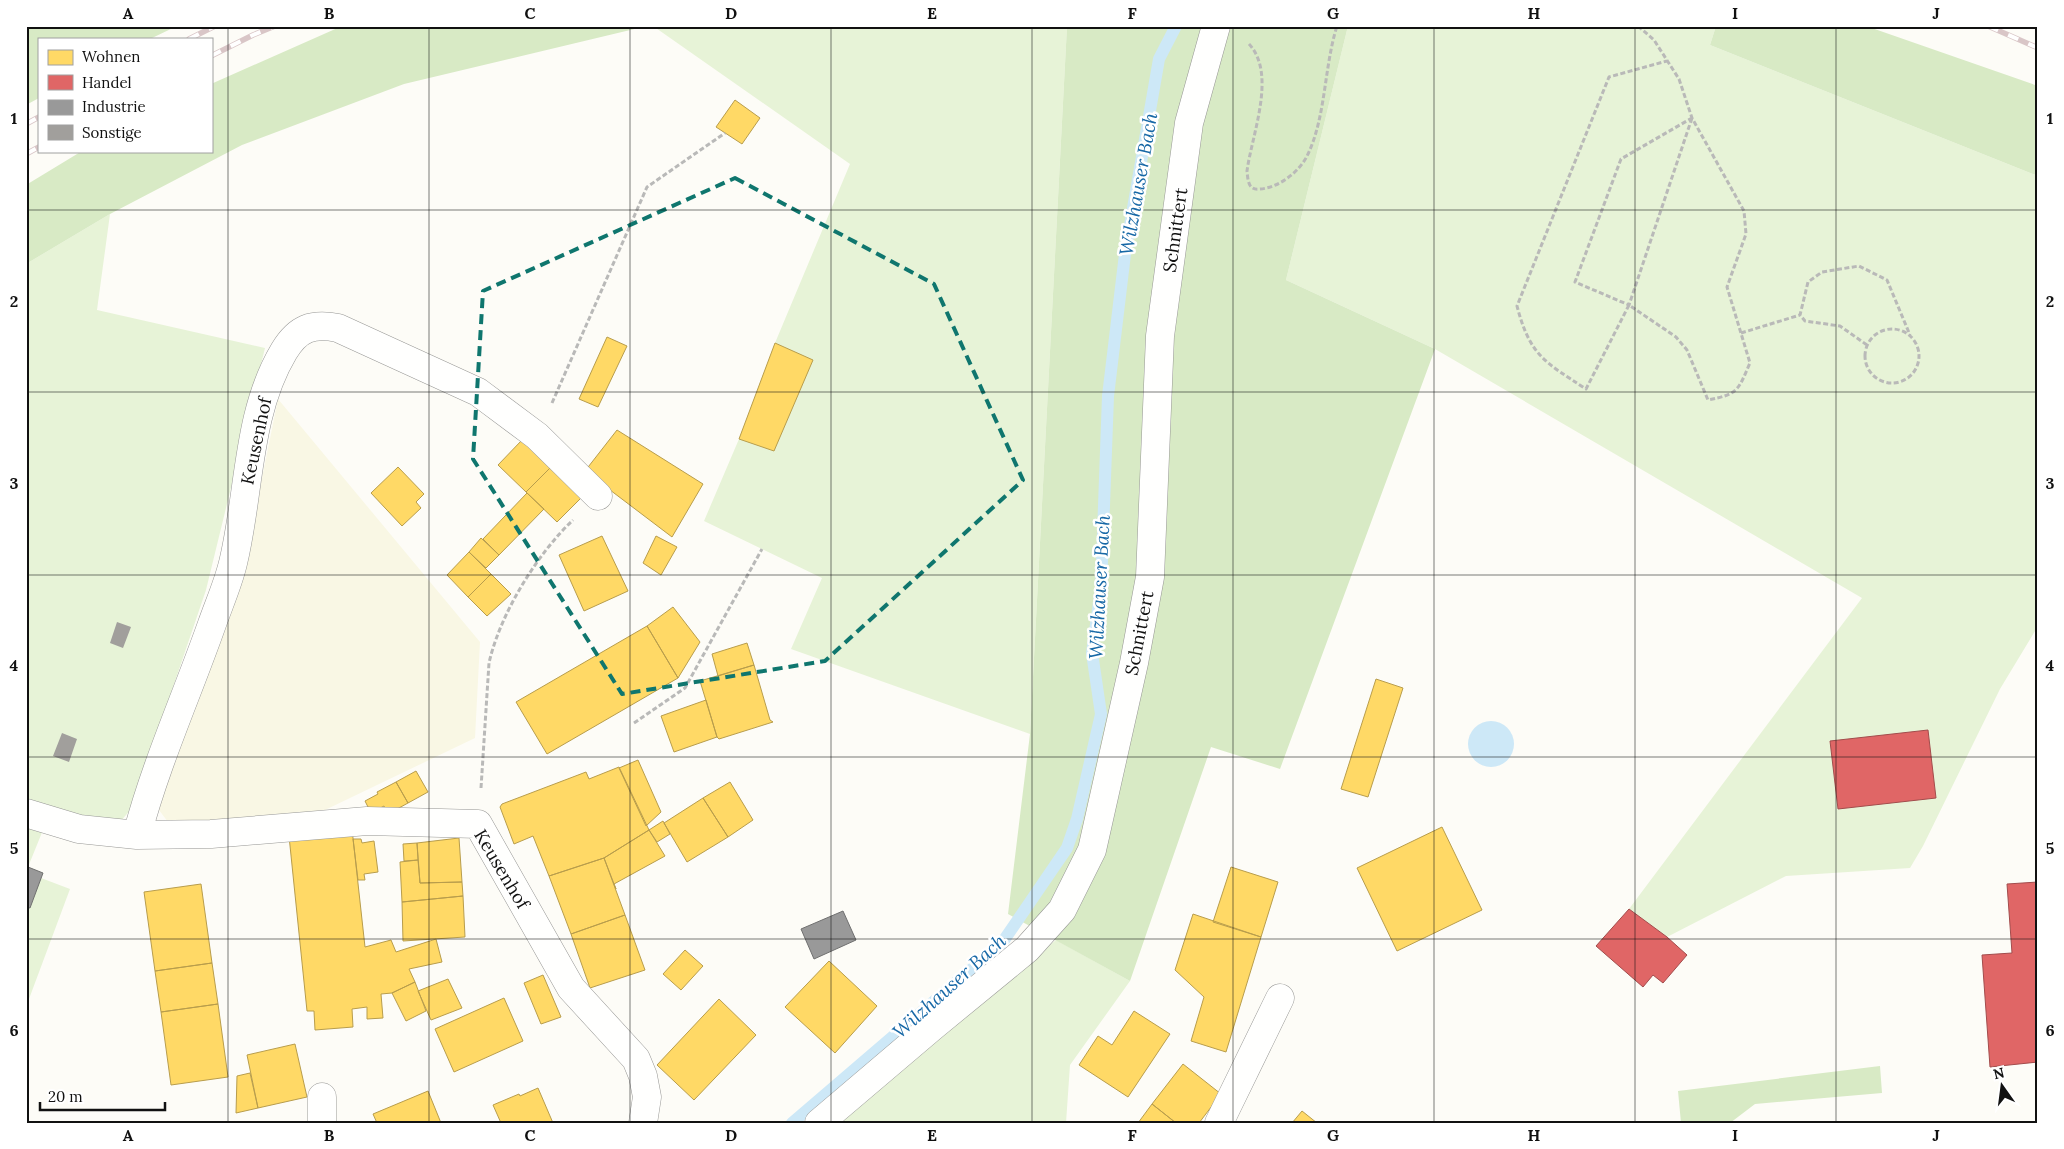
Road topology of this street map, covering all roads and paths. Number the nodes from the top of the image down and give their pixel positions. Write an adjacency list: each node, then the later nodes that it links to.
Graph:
1 (1216, 26): 22 (lane, Schnittert)
2 (1337, 26): 4 (path)
3 (1638, 26): 5 (path)
4 (1249, 43)
5 (1668, 61): 6 (path); 8 (path)
6 (1692, 118): 8 (path); 8 (path); 10 (path)
7 (725, 133): 13 (path)
8 (1629, 305): 10 (path)
9 (1800, 315): 10 (path); 11 (path); 12 (path)
10 (1741, 333)
11 (1910, 335): 12 (path); 12 (path)
12 (1867, 346)
13 (537, 436): 14 (lane, Keusenhof); 19 (lane, Keusenhof)
14 (598, 496): 17 (path)
15 (762, 549): 16 (path)
16 (634, 723)
17 (481, 790)
18 (26, 813): 19 (lane, Keusenhof)
19 (137, 835): 21 (lane, Keusenhof)
20 (1280, 998): 23 (lane)
21 (643, 1123)
22 (819, 1123)
23 (1219, 1123)

